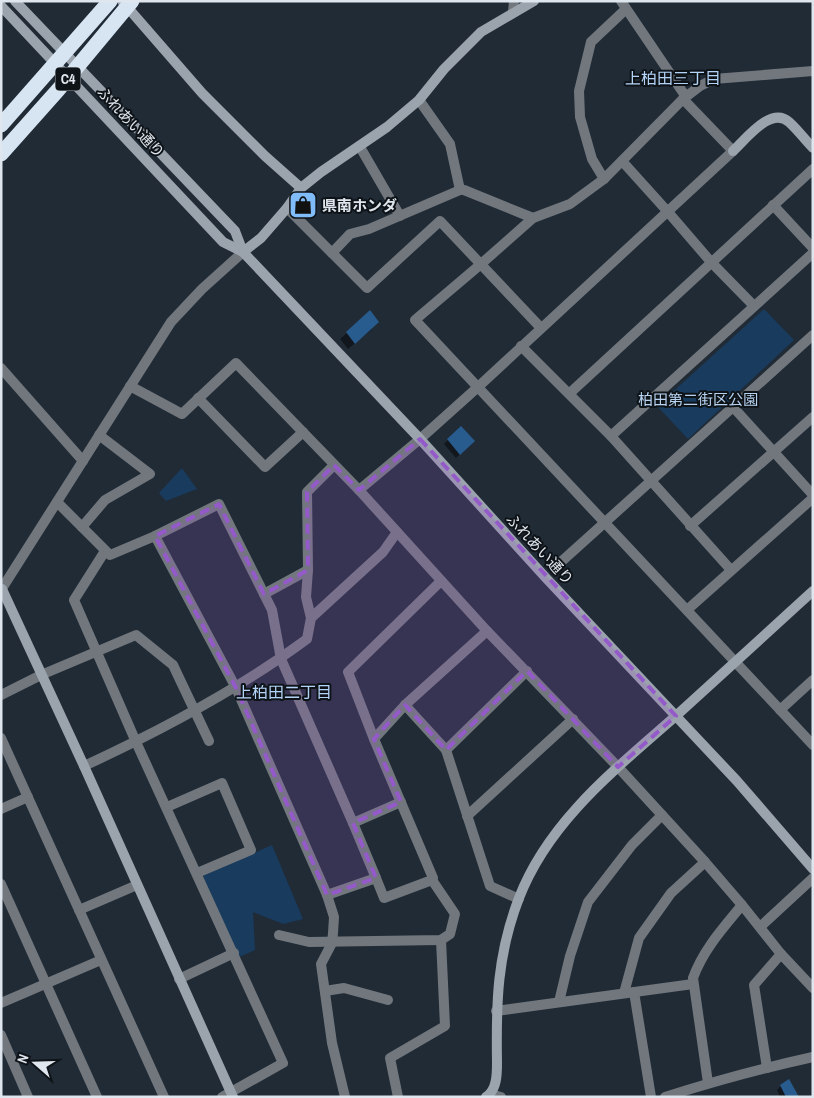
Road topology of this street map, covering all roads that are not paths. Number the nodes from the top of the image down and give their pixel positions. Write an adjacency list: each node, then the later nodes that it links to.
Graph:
1 (15, 1): 29 (street, ふれあい通り)
2 (110, 1): 13 (highway, C4)
3 (122, 1): 21 (street)
4 (132, 1): 17 (highway, C4)
5 (514, 1): 9 (street)
6 (534, 1): 9 (street)
7 (623, 5): 11 (street); 20 (street)
8 (1, 6): 29 (street, ふれあい通り)
9 (513, 12): 12 (street)
10 (813, 71): 11 (street)
11 (684, 98): 16 (street); 18 (street)
12 (419, 100): 14 (street); 22 (street)
13 (1, 125)
14 (360, 147): 21 (street); 26 (street)
15 (813, 148): 16 (street)
16 (733, 151): 25 (street)
17 (1, 154)
18 (622, 161): 20 (street); 25 (street)
19 (813, 169): 23 (street)
20 (604, 179): 27 (street)
21 (301, 188): 24 (street)
22 (460, 190): 26 (street); 27 (street)
23 (773, 205): 28 (street); 32 (street)
24 (287, 208): 29 (street); 30 (street)
25 (668, 212): 32 (street); 35 (street)
26 (400, 216): 30 (street)
27 (533, 218): 33 (street)
28 (813, 248)
29 (243, 252): 39 (street); 48 (street, ふれあい通り)
30 (332, 253): 33 (street)
31 (813, 253): 34 (street)
32 (711, 262): 34 (street); 41 (street)
33 (481, 264): 35 (street); 40 (street)
34 (754, 306): 47 (street)
35 (541, 328): 37 (street)
36 (813, 335): 43 (street)
37 (521, 346): 40 (street); 41 (street)
38 (1, 368): 50 (street)
39 (130, 386): 42 (street); 46 (street)
40 (478, 387): 48 (street); 56 (street)
41 (570, 393): 47 (street)
42 (198, 398): 45 (street); 45 (street)
43 (733, 407): 49 (street); 52 (street)
44 (813, 417): 49 (street)
45 (303, 432): 51 (street)
46 (99, 435): 50 (street); 58 (street)
47 (611, 436): 52 (street)
48 (420, 439): 53 (street); 83 (street, ふれあい通り)
49 (774, 452): 54 (street); 57 (street)
50 (82, 461): 55 (street)
51 (334, 465): 53 (street); 63 (street)
52 (651, 481): 56 (street); 57 (street)
53 (359, 490): 59 (street)
54 (813, 497): 64 (street)
55 (57, 502): 58 (street); 66 (street)
56 (605, 522): 62 (street); 69 (street)
57 (690, 526): 64 (street)
58 (82, 527): 61 (street)
59 (397, 532): 65 (street); 70 (street)
60 (155, 536): 61 (street); 68 (street); 78 (street)
61 (105, 551): 72 (street)
62 (562, 562)
63 (308, 570): 68 (street); 70 (street)
64 (731, 570): 69 (street)
65 (441, 581): 71 (street); 86 (street)
66 (1, 589): 76 (street)
67 (813, 591): 74 (street)
68 (264, 594): 73 (street)
69 (687, 610): 74 (street)
70 (311, 618): 73 (street)
71 (487, 631): 75 (street); 80 (street)
72 (97, 652): 76 (street); 81 (street); 88 (street)
73 (281, 659): 78 (street); 99 (street)
74 (736, 662): 82 (street); 83 (street)
75 (527, 671): 84 (street); 90 (street)
76 (41, 675): 79 (street); 91 (street)
77 (813, 680): 82 (street)
78 (236, 688): 81 (street); 108 (street)
79 (1, 695)
80 (405, 705): 86 (street); 90 (street)
81 (195, 710): 87 (street); 88 (street)
82 (780, 710): 89 (street)
83 (676, 716): 92 (street); 101 (street, ふれあい通り)
84 (573, 719): 92 (street); 98 (street)
85 (1, 738): 93 (street)
86 (374, 739): 94 (street)
87 (209, 741)
88 (136, 742): 91 (street); 95 (street)
89 (813, 745)
90 (446, 750): 98 (street)
91 (84, 766): 107 (street)
92 (618, 767): 97 (street); 109 (street)
93 (28, 797): 96 (street); 111 (street)
94 (401, 802): 99 (street); 105 (street)
95 (167, 807): 102 (street); 102 (street)
96 (1, 809)
97 (662, 814): 100 (street); 126 (street)
98 (467, 816): 109 (street)
99 (353, 823): 103 (street)
100 (705, 862): 110 (street); 124 (street)
101 (813, 868)
102 (197, 873): 116 (street)
103 (376, 878): 105 (street); 108 (street)
104 (813, 878): 112 (street)
105 (432, 880): 114 (street)
106 (1, 884): 120 (street)
107 (136, 885): 111 (street); 119 (street)
108 (328, 895): 115 (street)
109 (518, 899): 128 (street)
110 (742, 905): 112 (street); 121 (street)
111 (79, 910): 118 (street)
112 (760, 927): 117 (street)
113 (280, 935): 115 (street)
114 (441, 940): 115 (street); 139 (street)
115 (332, 943): 123 (street)
116 (234, 953): 119 (street); 133 (street)
117 (781, 954): 122 (street); 131 (street)
118 (101, 960): 120 (street); 137 (street)
119 (179, 978): 133 (street)
120 (45, 984): 127 (street); 136 (street)
121 (693, 984): 124 (street); 132 (street)
122 (813, 988)
123 (325, 991): 125 (street); 138 (street)
124 (629, 993): 126 (street); 141 (street)
125 (388, 1000)
126 (559, 1002): 128 (street)
127 (1, 1003)
128 (496, 1011): 134 (street)
129 (1, 1034): 135 (street)
130 (813, 1057): 131 (street)
131 (767, 1068): 132 (street)
132 (708, 1083): 142 (street)
133 (228, 1095)
134 (489, 1096): 140 (street)
135 (28, 1097)
136 (96, 1097)
137 (164, 1097)
138 (345, 1097)
139 (398, 1097)
140 (501, 1097)
141 (651, 1097)
142 (665, 1097)

